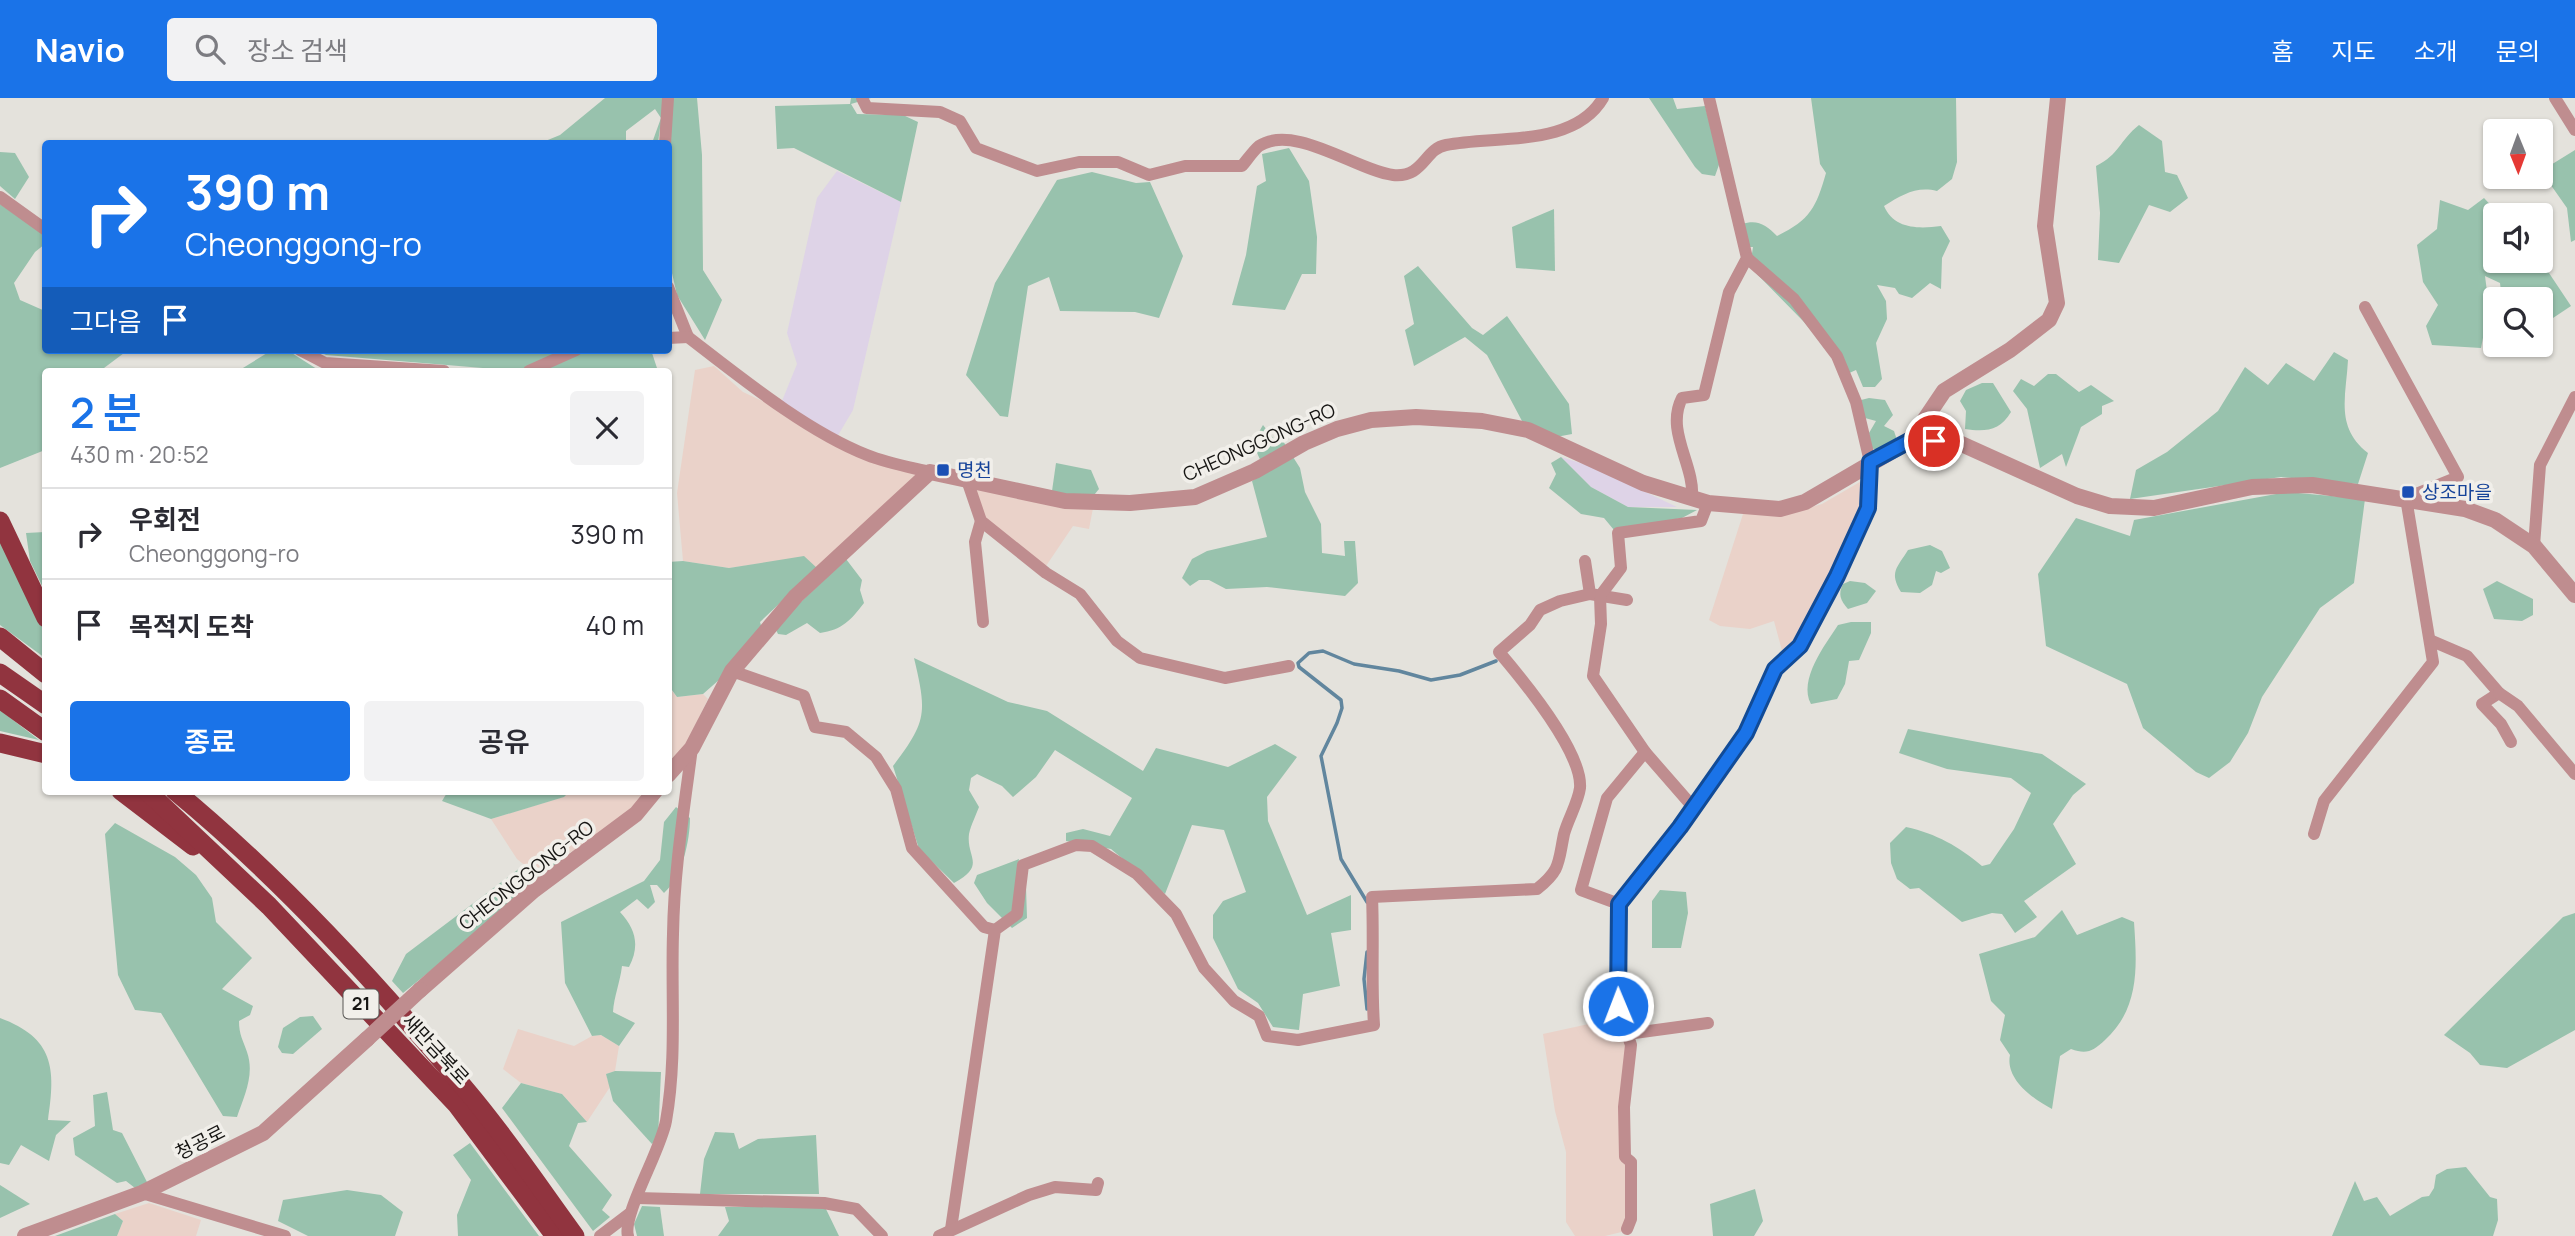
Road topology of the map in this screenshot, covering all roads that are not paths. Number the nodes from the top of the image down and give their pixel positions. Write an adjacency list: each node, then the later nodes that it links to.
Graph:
1 (668, 98): 8 (street)
2 (862, 98): 3 (street)
3 (1604, 98)
4 (1709, 98): 11 (street)
5 (2058, 98): 21 (street)
6 (2555, 98): 7 (street)
7 (2575, 130)
8 (665, 140)
9 (0, 197): 10 (street)
10 (42, 227)
11 (1747, 258): 22 (street); 26 (street)
12 (672, 296): 14 (street)
13 (2365, 307): 25 (street)
14 (688, 337): 15 (street); 23 (street, CHEONGGONG-RO)
15 (672, 338)
16 (308, 354): 18 (street)
17 (567, 354): 19 (street)
18 (399, 368)
19 (535, 368)
20 (2575, 397): 29 (street)
21 (1911, 440): 22 (street, CHEONGGONG-RO); 25 (street)
22 (1870, 462): 26 (street, CHEONGGONG-RO); 60 (street)
23 (930, 472): 24 (street, CHEONGGONG-RO); 41 (street)
24 (968, 480): 26 (street, CHEONGGONG-RO); 28 (street)
25 (2406, 498): 29 (street); 37 (street)
26 (1700, 501): 31 (street)
27 (0, 521): 34 (highway)
28 (981, 521): 35 (street); 39 (street)
29 (2534, 546): 32 (street)
30 (1585, 561): 31 (street)
31 (1595, 595): 33 (street); 51 (street); 65 (street)
32 (2575, 595)
33 (1628, 600)
34 (42, 610)
35 (983, 622)
36 (0, 638): 40 (highway)
37 (2432, 641): 44 (street); 61 (street)
38 (0, 653): 43 (highway)
39 (1289, 666)
40 (42, 671)
41 (732, 671): 50 (street); 65 (street)
42 (0, 673): 46 (highway)
43 (42, 683)
44 (2499, 693): 48 (street); 54 (street)
45 (0, 699): 47 (highway)
46 (42, 702)
47 (42, 729)
48 (2511, 742)
49 (0, 743): 52 (highway)
50 (692, 748): 53 (street); 71 (street)
51 (1645, 752): 60 (street); 64 (street)
52 (42, 753)
53 (672, 770)
54 (2575, 774)
55 (128, 795): 62 (highway)
56 (150, 795): 62 (highway, 새만금북로 / 21)
57 (179, 795): 63 (highway, 새만금북로 / 21)
58 (191, 795): 63 (highway)
59 (652, 795): 68 (street, CHEONGGONG-RO, bridge)
60 (1693, 807): 64 (street)
61 (2314, 834)
62 (218, 858): 78 (highway, 새만금북로 / 21)
63 (251, 859): 79 (highway, 새만금북로 / 21)
64 (1619, 904): 67 (street)
65 (995, 930): 73 (street)
66 (1708, 1023): 67 (street)
67 (1627, 1034): 74 (street)
68 (367, 1039): 70 (street, 청공로)
69 (1098, 1183): 73 (street)
70 (142, 1193): 76 (street, 청공로); 77 (street)
71 (637, 1198): 72 (street); 81 (street)
72 (629, 1214): 75 (street); 80 (street)
73 (951, 1229): 82 (street)
74 (1627, 1229)
75 (601, 1234)
76 (25, 1236)
77 (285, 1236)
78 (555, 1236)
79 (575, 1236)
80 (628, 1236)
81 (882, 1236)
82 (939, 1236)

